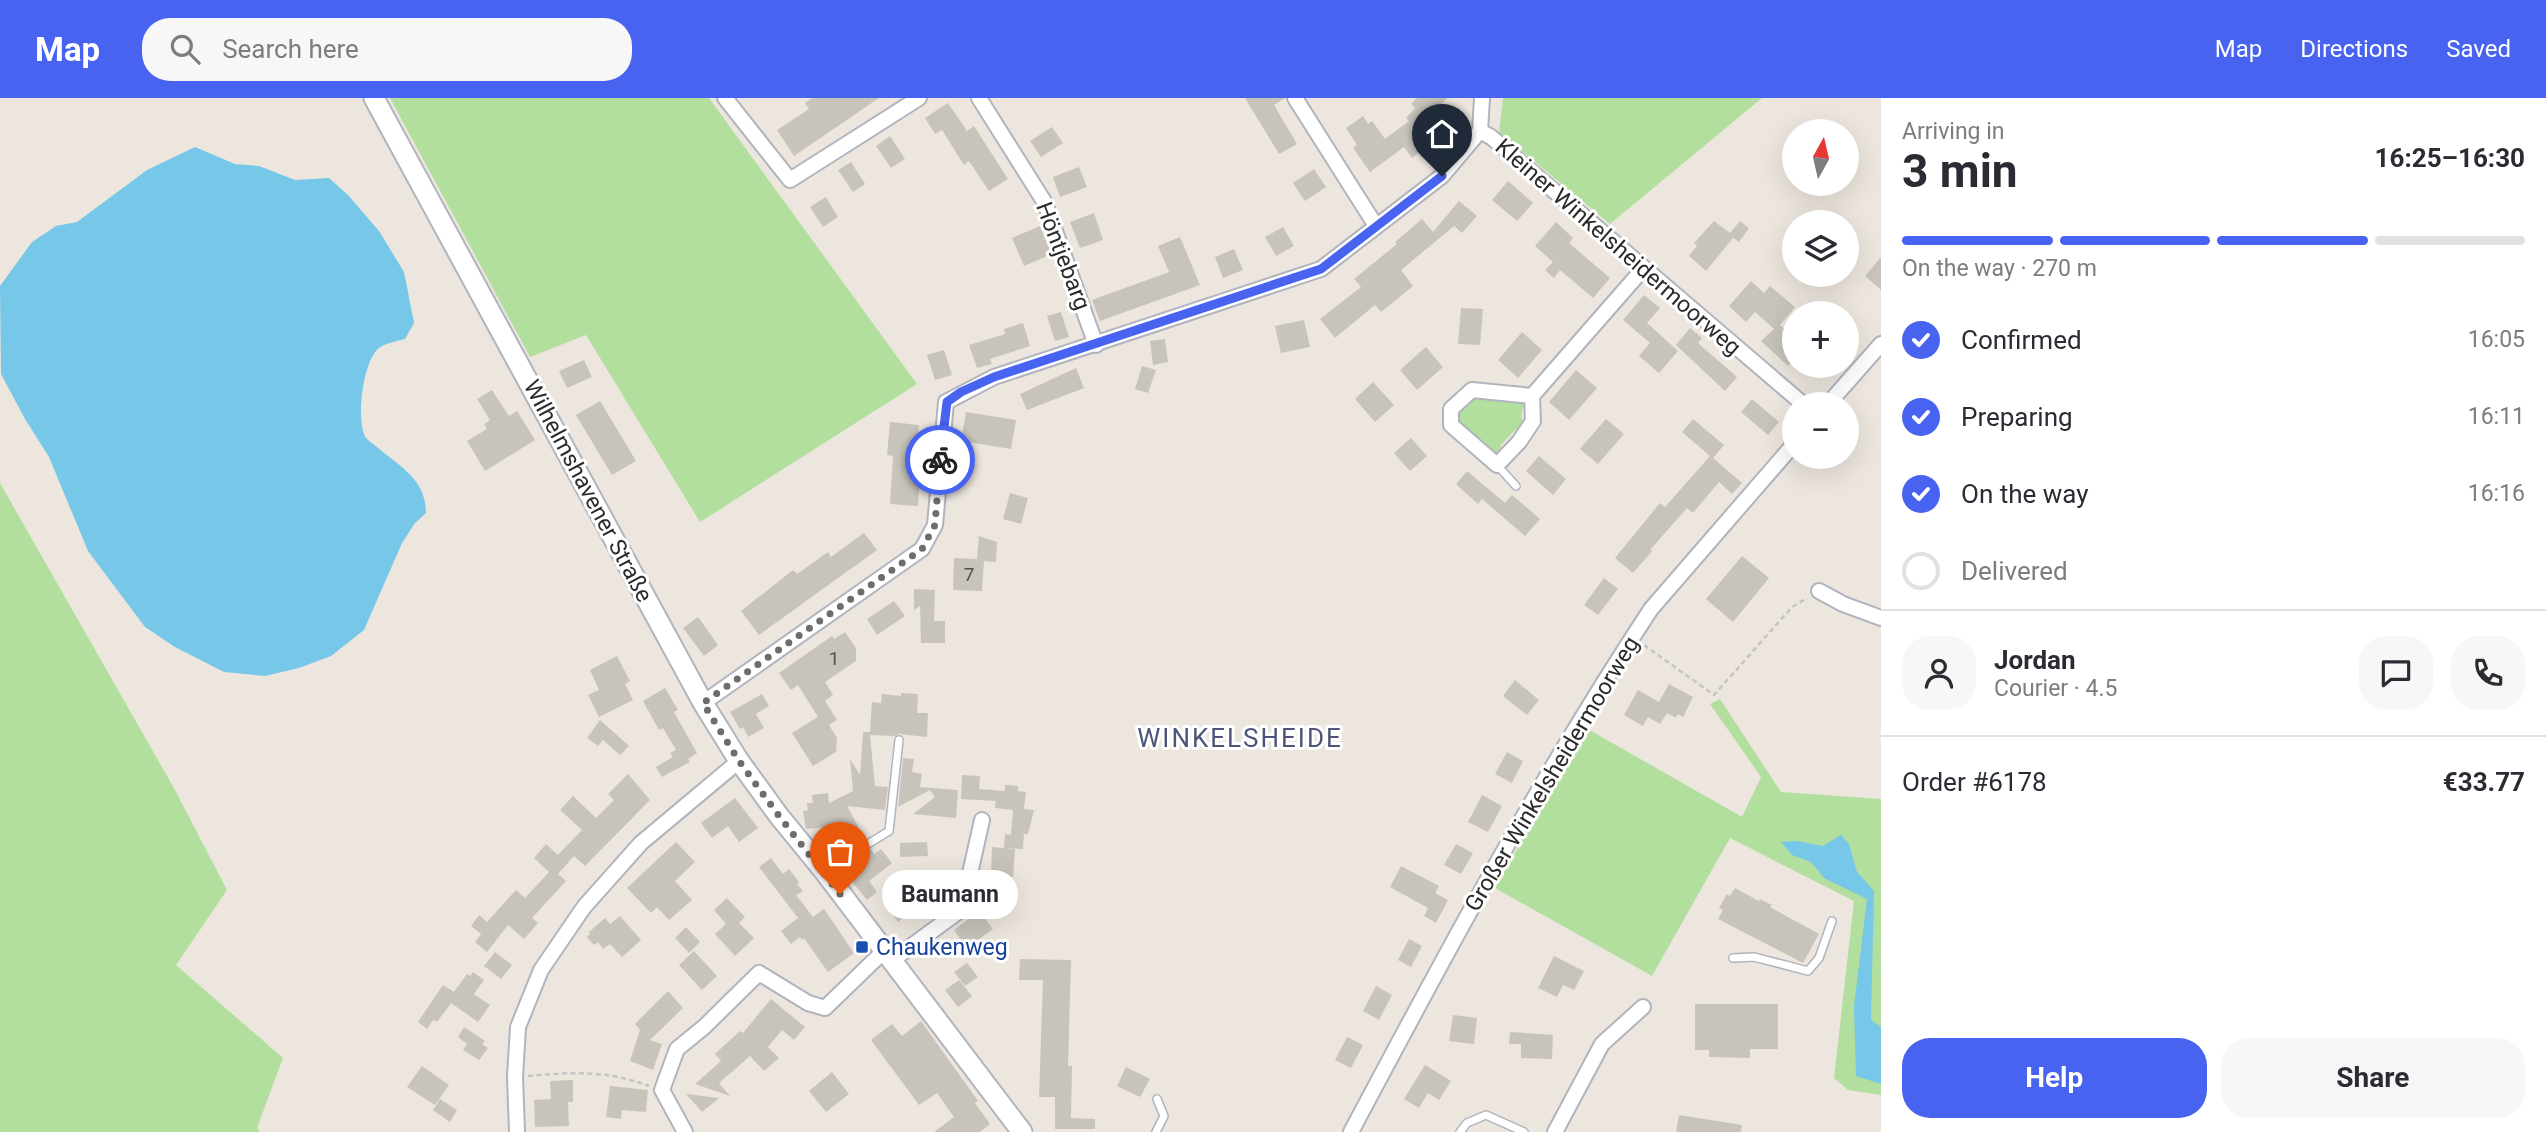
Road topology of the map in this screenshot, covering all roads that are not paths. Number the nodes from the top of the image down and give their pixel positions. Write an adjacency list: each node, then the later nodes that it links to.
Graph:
1 (374, 98): 20 (street, Wilhelmshavener Straße)
2 (725, 98): 3 (street)
3 (919, 98)
4 (979, 98): 11 (street, Höntjebarg)
5 (1295, 98): 8 (street)
6 (1482, 98): 7 (street)
7 (1480, 131): 8 (street, Kleiner Winkelsheidermoorweg); 9 (street, Kleiner Winkelsheidermoorweg)
8 (1376, 226): 11 (street, Kleiner Winkelsheidermoorweg)
9 (1643, 269): 12 (street, Kleiner Winkelsheidermoorweg); 14 (street)
10 (1881, 344): 13 (street)
11 (1096, 345): 20 (street, Kleiner Winkelsheidermoorweg)
12 (1789, 392)
13 (1839, 392)
14 (1532, 396): 16 (street); 16 (street)
15 (1782, 458): 34 (street, Großer Winkelsheidermoorweg)
16 (1497, 465): 17 (lane)
17 (1516, 486)
18 (1819, 591): 19 (street)
19 (1881, 618)
20 (703, 703): 22 (street, Wilhelmshavener Straße)
21 (899, 740): 24 (lane)
22 (739, 761): 24 (street, Wilhelmshavener Straße); 30 (street)
23 (982, 820): 26 (street)
24 (824, 871): 26 (street, Wilhelmshavener Straße)
25 (1832, 921): 27 (lane)
26 (887, 956): 31 (street); 32 (street, Wilhelmshavener Straße)
27 (1733, 958)
28 (1643, 1007): 37 (street)
29 (1157, 1099): 33 (lane)
30 (517, 1132)
31 (685, 1132)
32 (1022, 1132)
33 (1156, 1132)
34 (1350, 1132)
35 (1460, 1132): 36 (lane)
36 (1524, 1132)
37 (1555, 1132)

